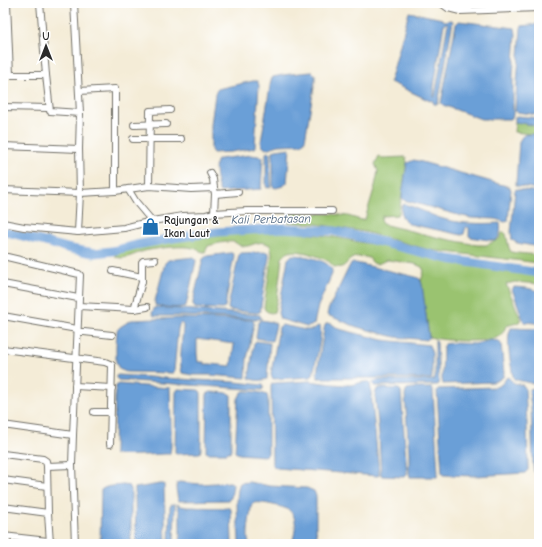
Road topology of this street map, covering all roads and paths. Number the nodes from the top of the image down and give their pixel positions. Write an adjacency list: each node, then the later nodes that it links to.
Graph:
1 (7, 3): 7 (street)
2 (40, 3): 8 (street)
3 (74, 3): 9 (street)
4 (441, 3): 5 (street)
5 (539, 8)
6 (3, 75): 7 (street)
7 (10, 75): 8 (street)
8 (46, 75): 11 (street)
9 (79, 91): 13 (street); 26 (street)
10 (3, 107): 11 (street)
11 (49, 108): 13 (street)
12 (170, 110): 14 (street)
13 (80, 113): 21 (street)
14 (150, 124): 15 (street); 16 (street); 18 (street)
15 (166, 124)
16 (134, 125)
17 (132, 139): 18 (street)
18 (150, 139): 19 (street); 23 (street)
19 (181, 139)
20 (3, 146): 21 (street)
21 (79, 149): 29 (street)
22 (210, 173): 27 (street)
23 (149, 186): 24 (street); 27 (street)
24 (128, 189): 26 (street); 32 (street)
25 (3, 190): 29 (street)
26 (115, 191): 29 (street)
27 (214, 191): 28 (street); 31 (street)
28 (238, 192)
29 (78, 193): 34 (street)
30 (332, 211): 31 (street)
31 (214, 214): 32 (street)
32 (152, 221): 34 (street)
33 (3, 223): 34 (street)
34 (78, 232)
35 (3, 256): 40 (street)
36 (155, 260): 38 (street)
37 (113, 271): 38 (street)
38 (142, 277): 43 (street)
39 (3, 284): 40 (street)
40 (78, 298): 41 (street)
41 (81, 306): 43 (street); 45 (street)
42 (147, 307): 43 (street)
43 (134, 309)
44 (3, 316): 45 (street)
45 (80, 331): 46 (street); 48 (street)
46 (112, 335)
47 (3, 349): 48 (street)
48 (78, 359): 49 (street); 50 (street)
49 (77, 386): 50 (street); 54 (street)
50 (112, 388): 52 (street)
51 (94, 412): 52 (street)
52 (110, 412): 55 (street)
53 (3, 424): 54 (street)
54 (73, 435): 58 (street)
55 (110, 444)
56 (3, 454): 57 (street)
57 (48, 466): 58 (street); 60 (street)
58 (72, 466): 65 (street)
59 (3, 480): 60 (street)
60 (47, 486): 62 (street)
61 (3, 507): 62 (street)
62 (48, 513): 64 (street)
63 (3, 536): 64 (street)
64 (50, 543): 65 (street)
65 (75, 544)

